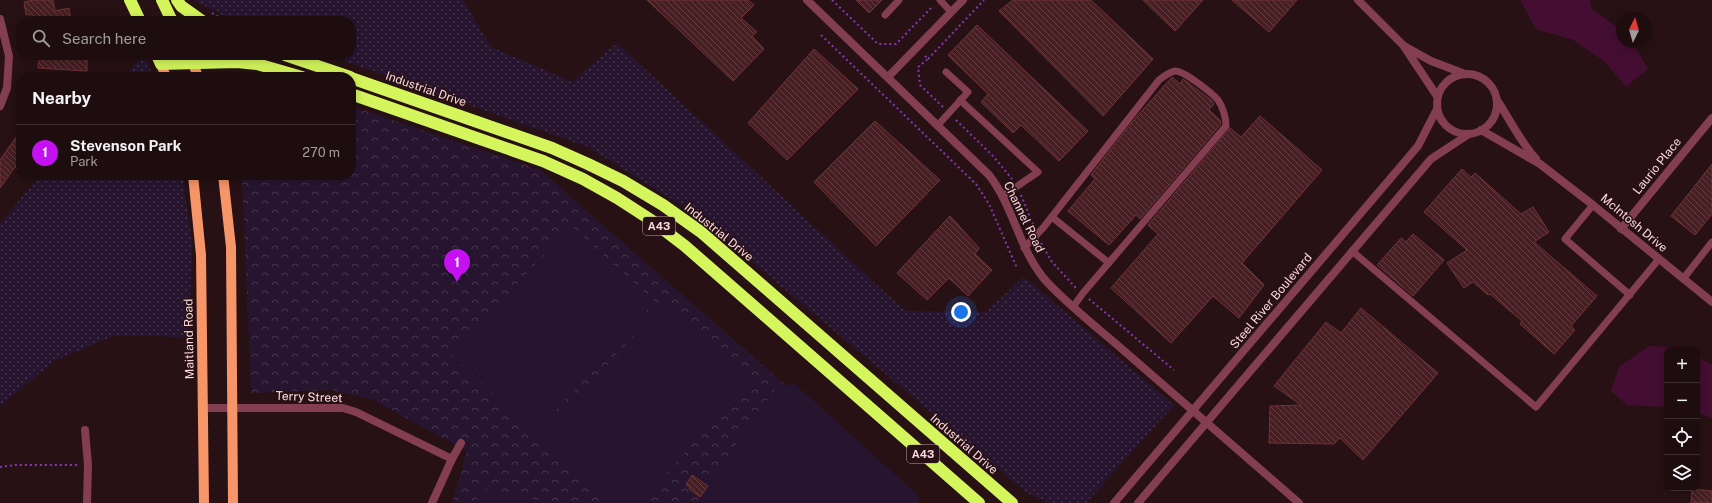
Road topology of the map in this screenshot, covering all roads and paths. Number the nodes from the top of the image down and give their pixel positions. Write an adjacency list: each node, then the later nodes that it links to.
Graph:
1 (130, 0): 12 (highway)
2 (162, 0): 13 (highway)
3 (177, 0): 14 (highway)
4 (807, 0): 32 (street, Channel Road)
5 (899, 0): 11 (lane)
6 (940, 0): 10 (lane)
7 (963, 0): 10 (street)
8 (984, 0): 21 (path)
9 (1358, 0): 19 (street)
10 (951, 12): 32 (street)
11 (885, 14)
12 (138, 16)
13 (170, 16)
14 (195, 16)
15 (0, 19): 40 (street)
16 (821, 35): 44 (path)
17 (904, 36): 18 (path)
18 (906, 38)
19 (1403, 45): 31 (street); 36 (street)
20 (925, 56): 21 (path)
21 (928, 59): 35 (path)
22 (159, 60): 26 (main road)
23 (191, 60): 27 (main road)
24 (206, 60): 28 (highway)
25 (300, 60): 29 (highway, Industrial Drive / A43)
26 (164, 72)
27 (196, 72)
28 (284, 72)
29 (335, 72)
30 (946, 72): 38 (lane)
31 (1465, 74): 36 (street); 39 (street)
32 (888, 77): 46 (street, Channel Road)
33 (356, 79): 79 (highway, Industrial Drive / A43)
34 (356, 96): 84 (highway, A43)
35 (931, 96): 37 (path); 42 (path)
36 (1437, 96): 41 (street)
37 (928, 98)
38 (960, 100): 42 (lane); 52 (lane)
39 (1497, 100): 47 (street); 49 (street, McIntosh Drive)
40 (0, 106)
41 (1437, 109): 48 (street); 72 (street, Steel River Boulevard)
42 (949, 113): 46 (lane); 52 (path)
43 (911, 116): 44 (path)
44 (908, 119): 63 (path)
45 (1711, 122): 56 (street, Laurio Place)
46 (938, 125): 53 (street, Channel Road)
47 (1480, 130): 48 (street); 49 (street, McIntosh Drive)
48 (1469, 134): 60 (street)
49 (1540, 164): 54 (street, McIntosh Drive)
50 (194, 180): 70 (main road, Maitland Road)
51 (224, 180): 71 (main road)
52 (1017, 187): 53 (lane); 57 (path)
53 (1003, 196): 59 (street, Channel Road)
54 (1594, 205): 56 (street, McIntosh Drive); 66 (lane)
55 (1052, 217): 57 (lane); 62 (lane); 62 (lane)
56 (1621, 229): 61 (street, McIntosh Drive)
57 (1037, 234): 59 (lane); 65 (path)
58 (1711, 246): 64 (lane)
59 (1024, 248): 68 (street, Channel Road)
60 (1352, 252): 66 (lane); 73 (street)
61 (1659, 259): 64 (street, McIntosh Drive); 66 (lane)
62 (1109, 262): 65 (lane)
63 (1017, 268)
64 (1683, 279): 67 (street, McIntosh Drive)
65 (1082, 294): 68 (lane); 69 (path)
66 (1630, 294)
67 (1712, 302)
68 (1073, 306): 72 (street, Channel Road)
69 (1174, 370)
70 (204, 408): 71 (street, Terry Street); 81 (main road, Maitland Road)
71 (232, 408): 76 (street, Terry Street); 82 (main road)
72 (1193, 411): 73 (street, Channel Road); 87 (street, Steel River Boulevard)
73 (1206, 423): 88 (street); 89 (street, Channel Road)
74 (85, 430): 77 (street)
75 (461, 443): 76 (street)
76 (452, 458): 83 (street)
77 (88, 465): 78 (path); 80 (street)
78 (0, 467)
79 (969, 467): 85 (highway, Industrial Drive / A43); 86 (highway)
80 (87, 503)
81 (204, 503)
82 (233, 503)
83 (432, 503)
84 (979, 503)
85 (1012, 503)
86 (1022, 503)
87 (1114, 503)
88 (1138, 503)
89 (1299, 503)

